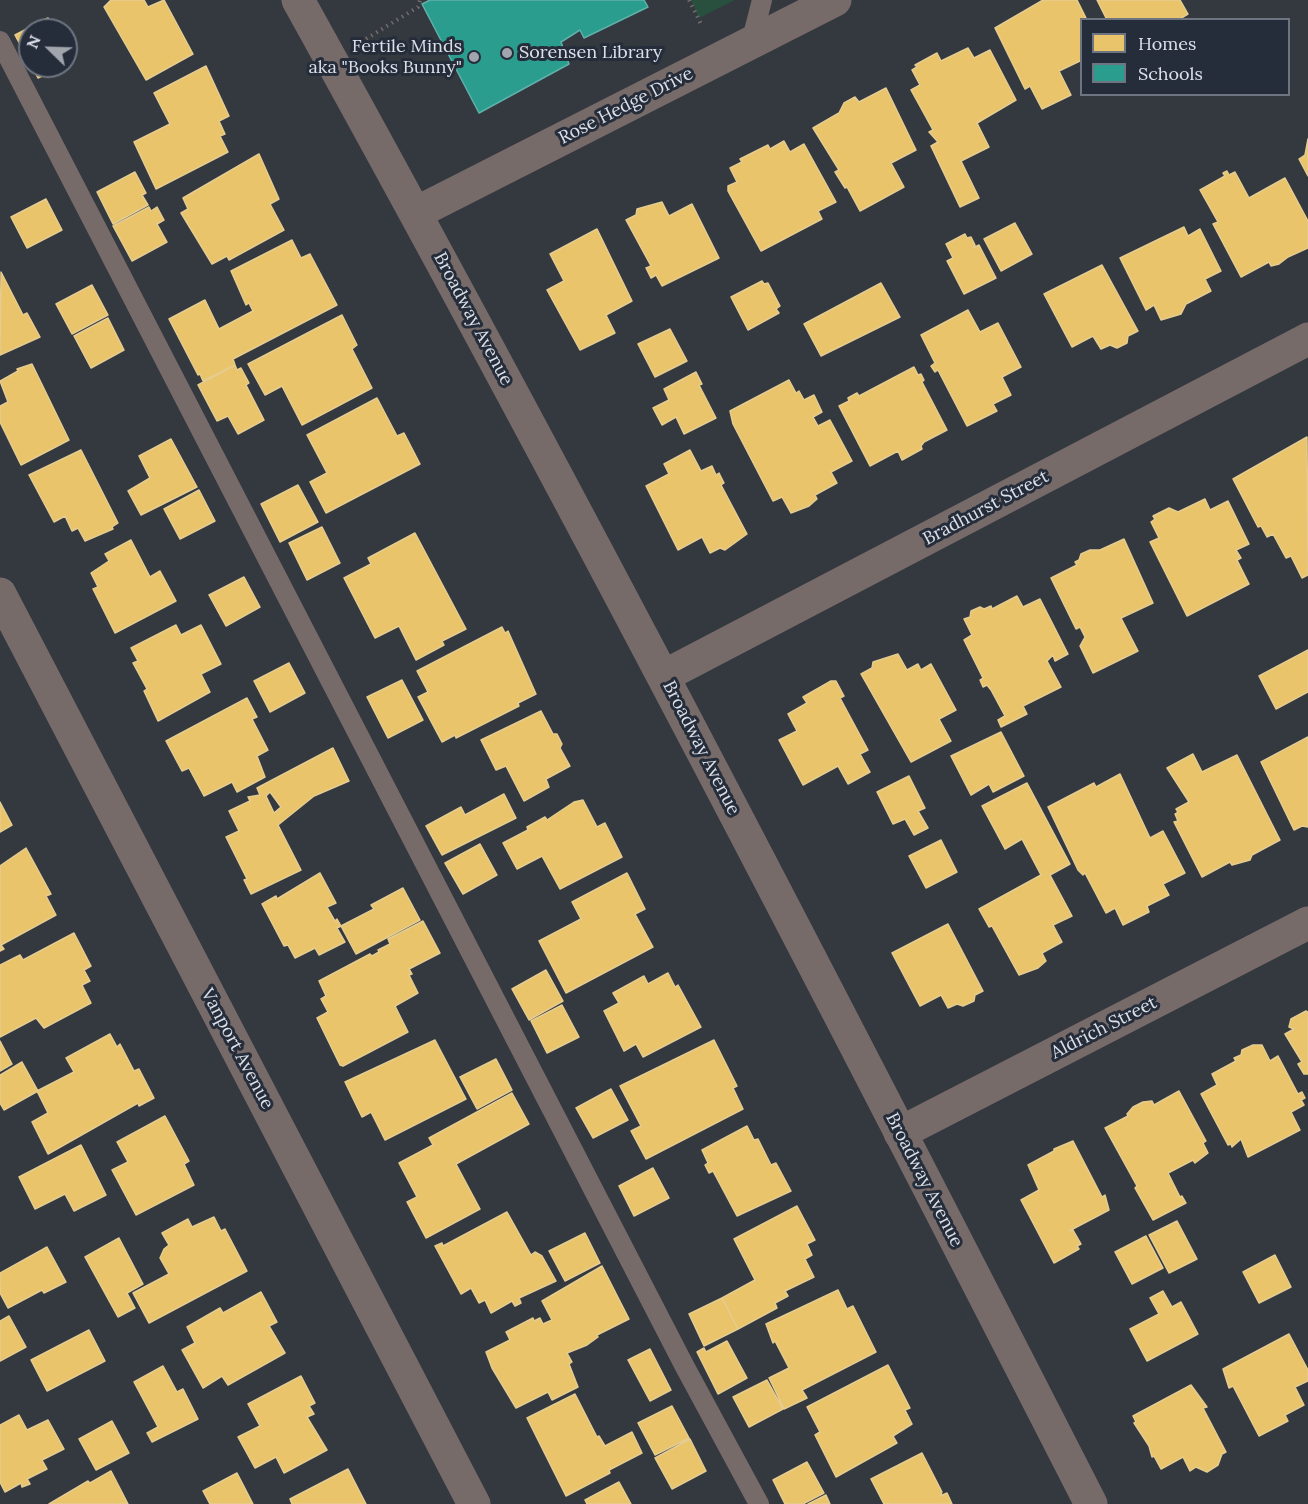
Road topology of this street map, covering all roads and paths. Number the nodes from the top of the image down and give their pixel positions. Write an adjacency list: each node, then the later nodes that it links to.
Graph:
1 (298, 0): 7 (street, Broadway Avenue)
2 (420, 0): 7 (path)
3 (762, 0): 6 (lane)
4 (835, 0): 6 (street, Rose Hedge Drive)
5 (0, 41): 15 (lane)
6 (751, 43): 8 (street, Rose Hedge Drive)
7 (332, 60): 8 (street, Broadway Avenue)
8 (416, 213): 11 (street, Broadway Avenue)
9 (1308, 339): 11 (street, Bradhurst Street)
10 (0, 594): 14 (street, Vanport Avenue)
11 (664, 676): 13 (street, Broadway Avenue)
12 (1308, 923): 13 (street, Aldrich Street)
13 (900, 1133): 16 (street, Broadway Avenue)
14 (474, 1504)
15 (759, 1504)
16 (1091, 1504)

